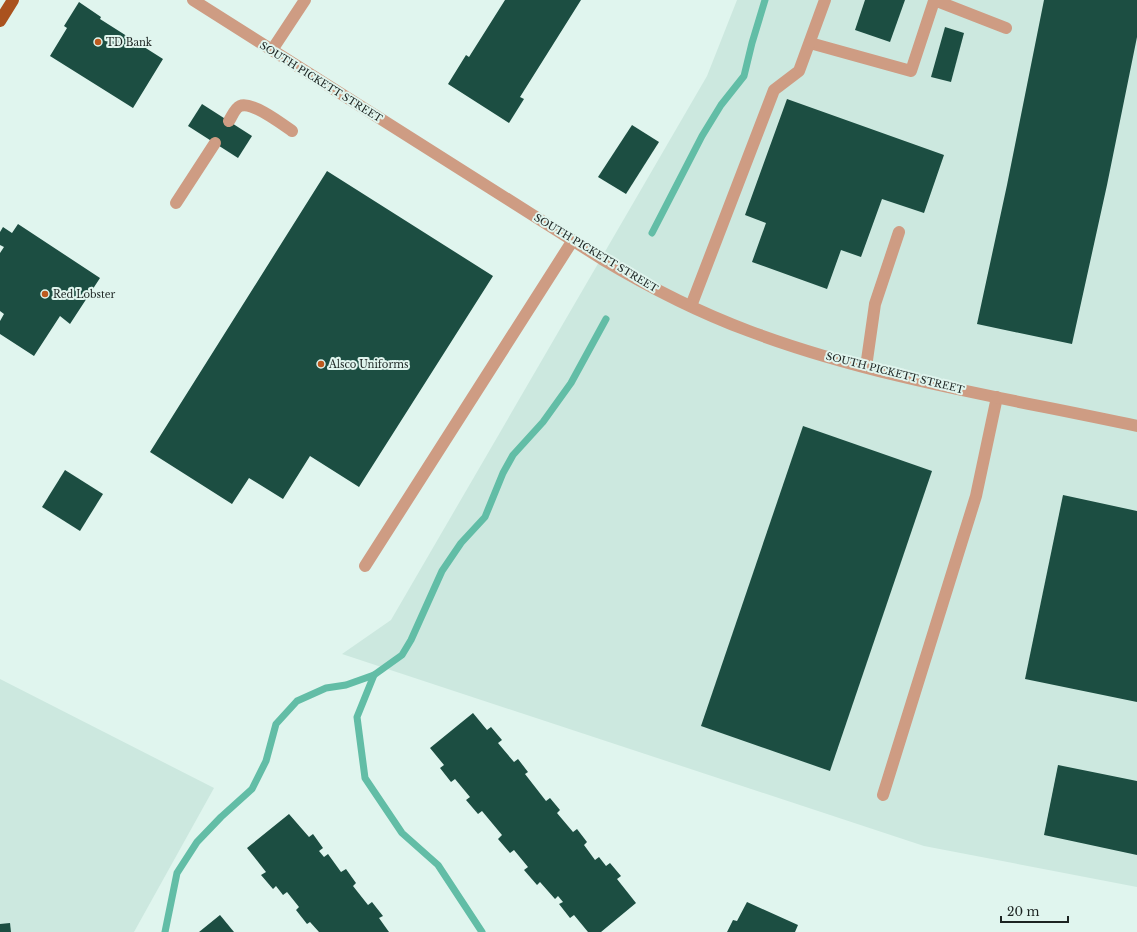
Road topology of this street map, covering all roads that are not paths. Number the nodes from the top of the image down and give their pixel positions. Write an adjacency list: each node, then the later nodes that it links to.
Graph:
1 (13, 0): 6 (main road)
2 (193, 0): 9 (street, SOUTH PICKETT STREET)
3 (305, 0): 9 (street)
4 (825, 0): 8 (street)
5 (934, 0): 7 (street); 8 (street)
6 (0, 21)
7 (1006, 28)
8 (810, 42): 16 (street)
9 (272, 50): 15 (street, SOUTH PICKETT STREET)
10 (229, 121): 11 (street)
11 (292, 131)
12 (215, 143): 13 (street)
13 (176, 203)
14 (899, 232): 17 (street)
15 (573, 240): 16 (street, SOUTH PICKETT STREET); 20 (street)
16 (691, 306): 17 (street, SOUTH PICKETT STREET)
17 (866, 367): 18 (street, SOUTH PICKETT STREET)
18 (997, 397): 19 (street, SOUTH PICKETT STREET); 21 (street)
19 (1137, 426)
20 (366, 566)
21 (883, 795)

